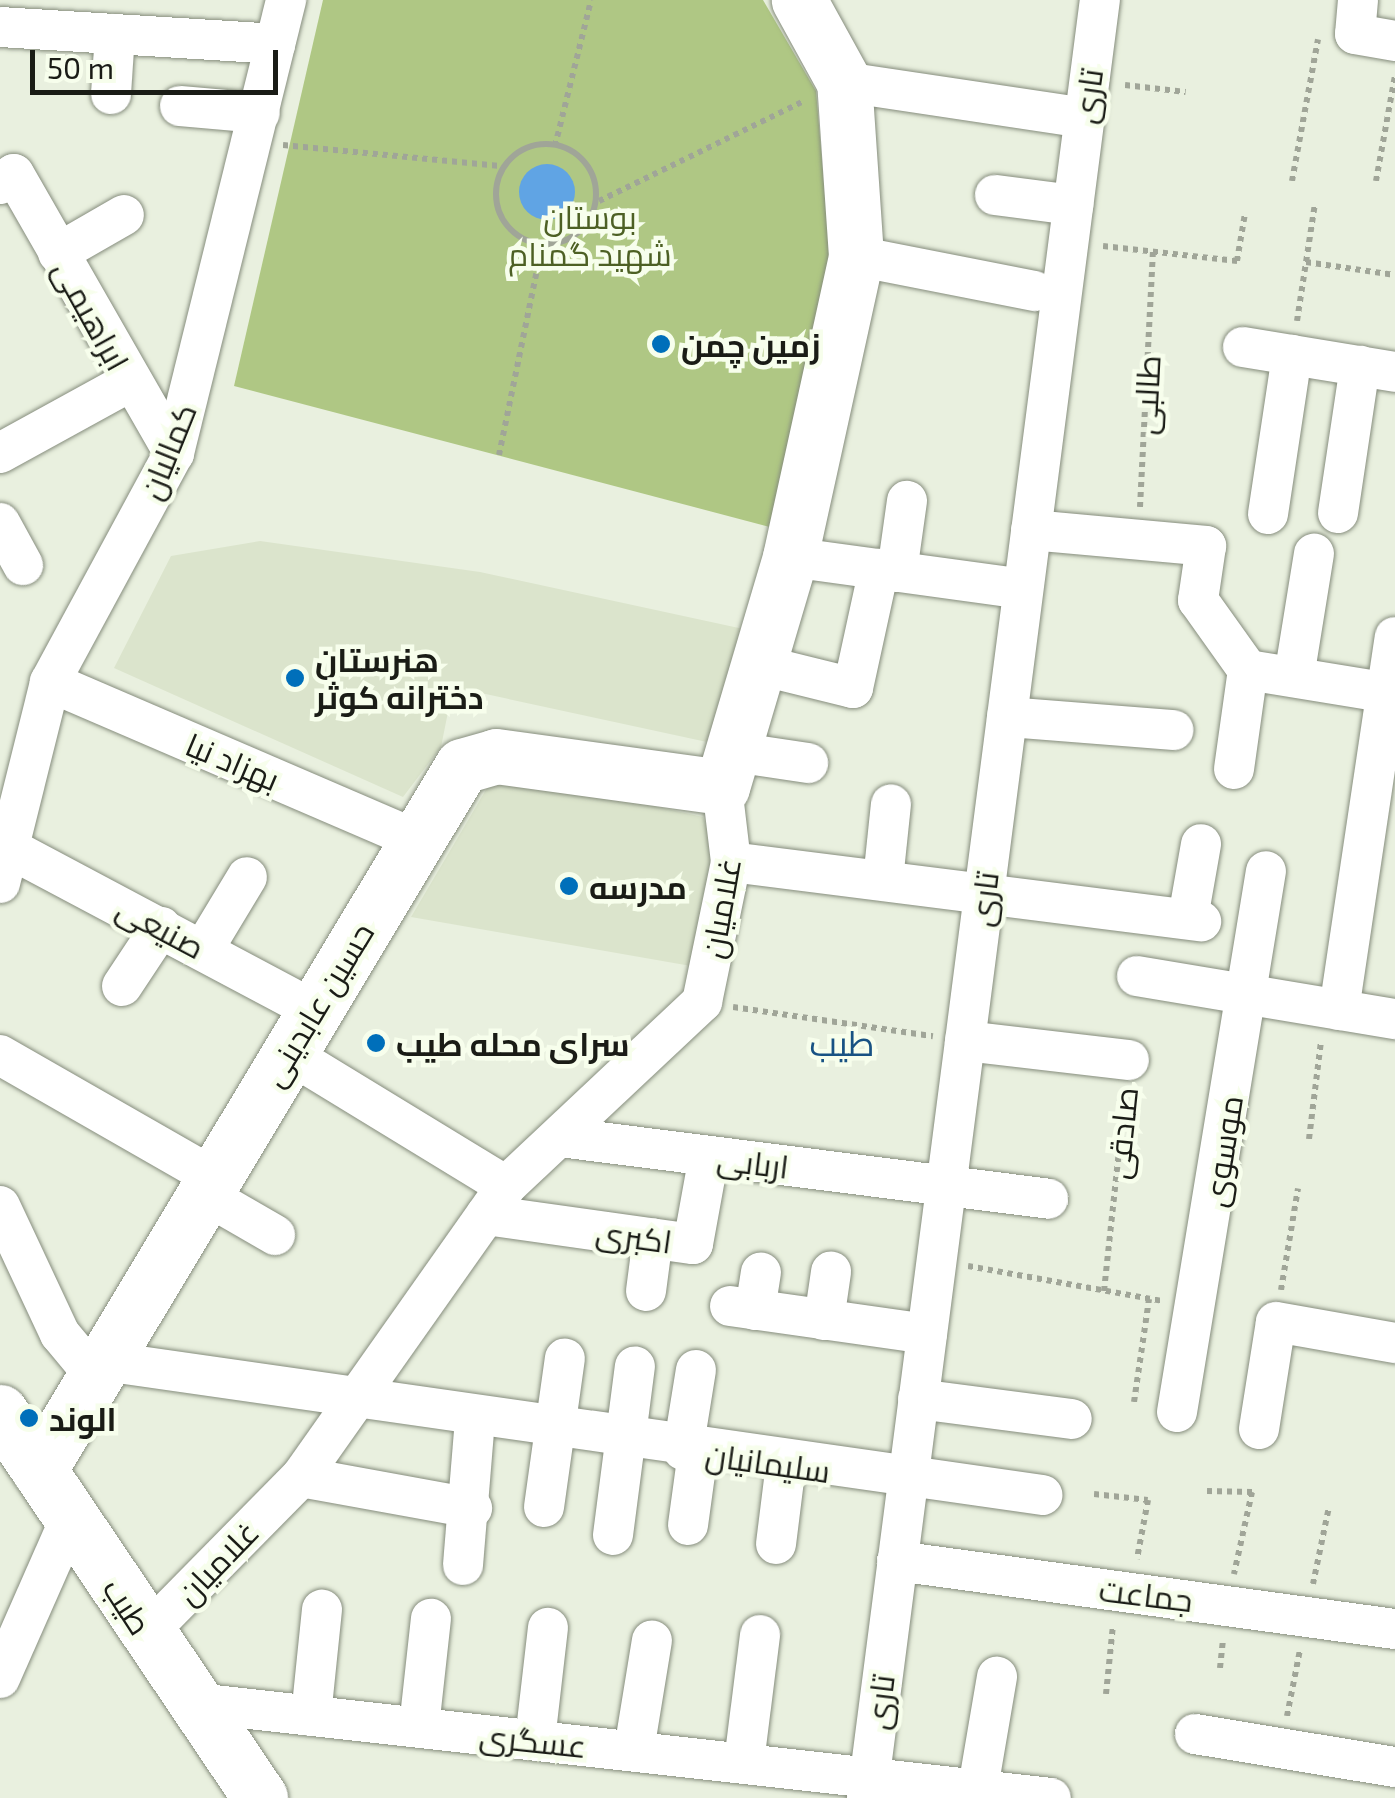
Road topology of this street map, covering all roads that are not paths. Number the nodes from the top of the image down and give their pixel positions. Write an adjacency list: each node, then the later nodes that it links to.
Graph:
1 (286, 0): 8 (street, کمالیان)
2 (800, 0): 9 (street, غلامیان)
3 (1100, 0): 11 (street, تاری)
4 (1357, 17): 7 (street)
5 (0, 27): 6 (street)
6 (115, 34): 8 (street); 10 (street)
7 (1395, 41)
8 (275, 44): 13 (street, کمالیان)
9 (844, 82): 11 (street); 19 (street, غلامیان)
10 (111, 94)
11 (1087, 99): 17 (street, تاری)
12 (180, 106): 13 (street)
13 (257, 128): 26 (street, کمالیان)
14 (7, 179): 18 (street, ابراهیمی)
15 (994, 196): 17 (street)
16 (124, 214): 18 (street)
17 (1070, 224): 31 (street, تاری)
18 (58, 253): 24 (street, ابراهیمی)
19 (856, 256): 20 (street); 33 (street, غلامیان)
20 (1035, 290)
21 (1243, 347): 22 (street)
22 (1292, 355): 23 (street); 29 (street)
23 (1378, 369): 28 (street)
24 (128, 382): 25 (street); 26 (street, ابراهیمی)
25 (0, 453)
26 (174, 453): 41 (street, کمالیان)
27 (907, 501): 35 (street)
28 (1338, 513)
29 (1268, 514)
30 (0, 523): 34 (street)
31 (1031, 530): 36 (street, تاری); 39 (street)
32 (1314, 554): 40 (street)
33 (790, 558): 35 (street); 38 (street, غلامیان)
34 (23, 565)
35 (888, 571): 36 (street); 38 (street)
36 (1024, 589): 43 (street, تاری)
37 (1395, 637): 42 (street)
38 (756, 664): 47 (street, غلامیان)
39 (1248, 670): 40 (street); 46 (street)
40 (1294, 677): 42 (street)
41 (50, 682): 49 (street, بهزاد نیا); 52 (street, کمالیان)
42 (1391, 693): 62 (street)
43 (1007, 716): 44 (street); 56 (street, تاری)
44 (1173, 730)
45 (808, 763): 47 (street)
46 (1234, 769)
47 (728, 770): 49 (street, حسین عابدینی); 51 (street, غلامیان)
48 (891, 804): 55 (street)
49 (415, 840): 64 (street, حسین عابدینی)
50 (1200, 844): 56 (street)
51 (732, 862): 55 (street); 68 (street, غلامیان)
52 (3, 865): 57 (street, صنیعی)
53 (1266, 870): 61 (street, موسوی)
54 (247, 877): 58 (street)
55 (883, 880): 56 (street)
56 (984, 891): 65 (street, تاری)
57 (161, 927): 58 (street, صنیعی); 60 (street)
58 (203, 950): 64 (street, صنیعی)
59 (1137, 976): 61 (street)
60 (122, 986)
61 (1246, 994): 62 (street); 90 (street, موسوی)
62 (1332, 1009): 63 (street)
63 (1395, 1019)
64 (301, 1032): 70 (street, حسین عابدینی); 73 (street, صنیعی)
65 (965, 1041): 67 (street); 71 (street, تاری)
66 (0, 1055): 70 (street)
67 (1128, 1060)
68 (560, 1137): 69 (street, اربابی); 73 (street, غلامیان)
69 (709, 1156): 71 (street, اربابی); 76 (street, اکبری)
70 (209, 1186): 75 (street); 85 (street, حسین عابدینی)
71 (946, 1186): 72 (street, اربابی); 81 (street, تاری)
72 (1048, 1199)
73 (496, 1200): 76 (street, اکبری); 88 (street, غلامیان)
74 (0, 1206): 85 (street)
75 (275, 1235)
76 (653, 1238): 78 (street)
77 (831, 1272): 80 (street)
78 (646, 1291)
79 (749, 1296): 80 (street)
80 (824, 1320): 81 (street)
81 (927, 1334): 87 (street, تاری)
82 (1395, 1343): 93 (street)
83 (565, 1358): 94 (street)
84 (635, 1366): 95 (street)
85 (100, 1369): 88 (street, سلیمانیان); 97 (street, حسین عابدینی)
86 (696, 1370): 96 (street)
87 (918, 1399): 91 (street); 100 (street, تاری)
88 (358, 1404): 92 (street, سلیمانیان); 99 (street, غلامیان)
89 (0, 1412): 97 (street, طیب)
90 (1178, 1412)
91 (1072, 1419)
92 (475, 1420): 94 (street, سلیمانیان); 103 (street)
93 (1258, 1429)
94 (555, 1432): 95 (street, سلیمانیان); 102 (street)
95 (628, 1442): 96 (street, سلیمانیان); 106 (street)
96 (690, 1451): 98 (street, سلیمانیان); 105 (street)
97 (20, 1464): 104 (street, طیب)
98 (786, 1464): 100 (street, سلیمانیان); 107 (street)
99 (301, 1477): 103 (street); 114 (street, غلامیان)
100 (908, 1481): 101 (street, سلیمانیان); 108 (street, تاری)
101 (1042, 1495)
102 (544, 1507)
103 (472, 1508): 109 (street)
104 (71, 1518): 114 (street, طیب); 117 (street)
105 (688, 1525)
106 (613, 1534)
107 (776, 1544)
108 (897, 1562): 113 (street, جماعت); 127 (street, تاری)
109 (463, 1566)
110 (322, 1610): 120 (street)
111 (431, 1619): 121 (street)
112 (548, 1628): 123 (street)
113 (1395, 1629)
114 (146, 1634): 119 (street, طیب)
115 (760, 1635): 125 (street)
116 (652, 1640): 124 (street)
117 (4, 1661)
118 (997, 1677): 128 (street)
119 (196, 1704): 120 (street, عسگری); 129 (street, طیب)
120 (311, 1716): 121 (street, عسگری)
121 (419, 1728): 123 (street, عسگری)
122 (1196, 1734): 126 (street)
123 (535, 1740): 124 (street, عسگری)
124 (634, 1750): 125 (street, عسگری)
125 (744, 1762): 127 (street, عسگری)
126 (1385, 1776)
127 (868, 1787): 128 (street, عسگری)
128 (995, 1792): 130 (street, عسگری)
129 (260, 1798)
130 (1051, 1798)

